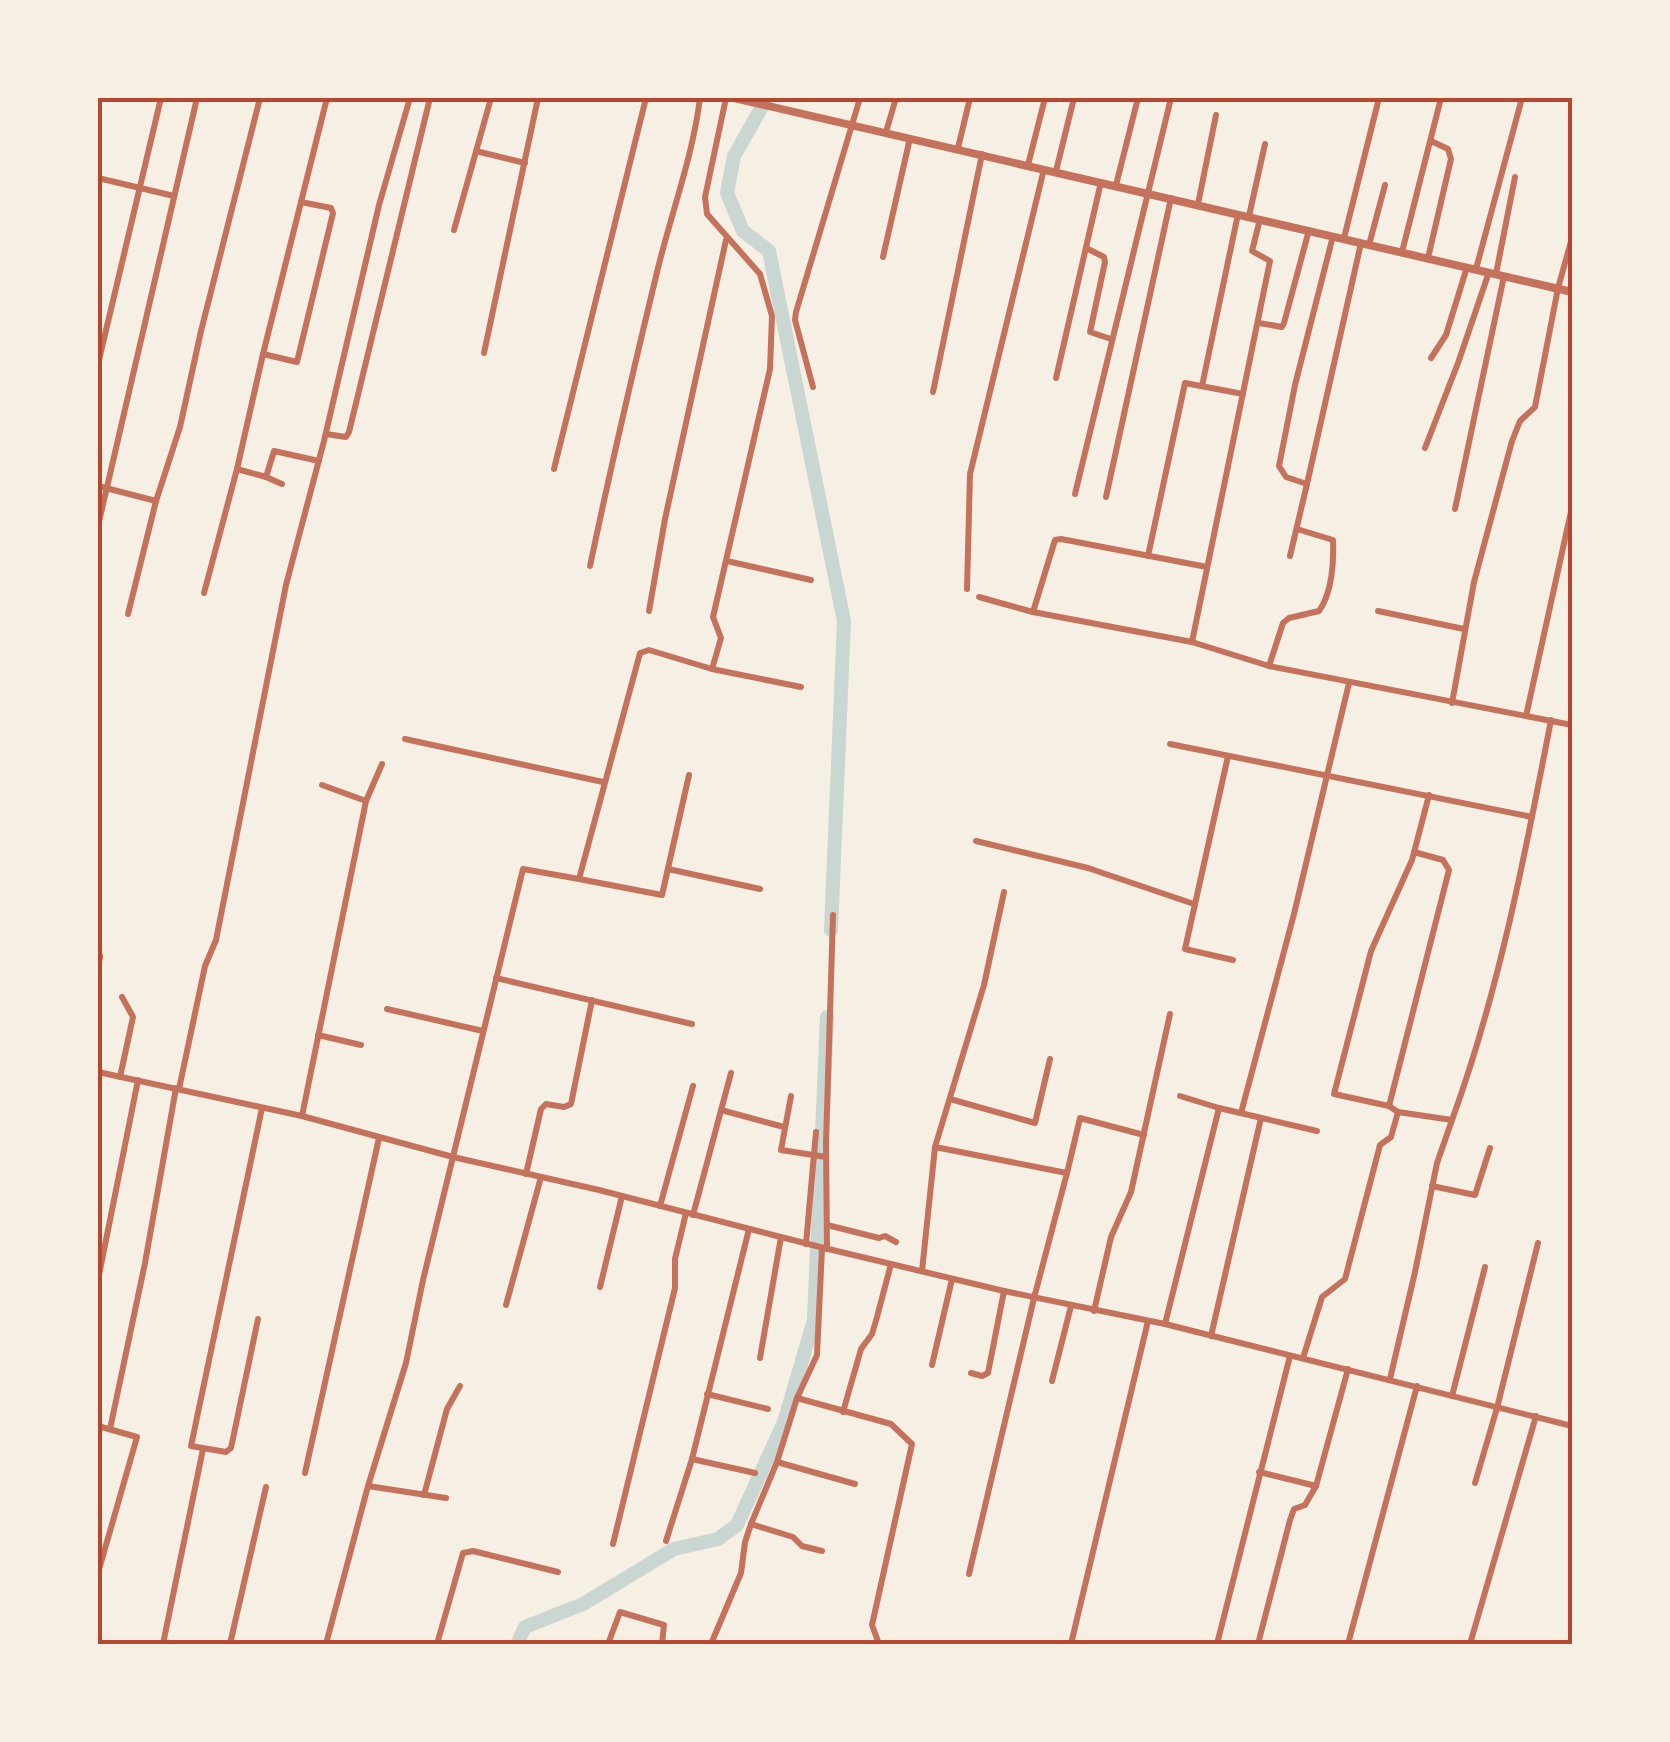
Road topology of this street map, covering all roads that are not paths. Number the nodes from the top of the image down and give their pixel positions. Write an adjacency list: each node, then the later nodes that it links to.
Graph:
1 (160, 98): 41 (street)
2 (197, 98): 43 (street)
3 (260, 98): 87 (street)
4 (328, 98): 45 (street)
5 (410, 98): 76 (street)
6 (430, 98): 76 (street)
7 (491, 98): 30 (street)
8 (538, 98): 32 (street)
9 (646, 98): 79 (street)
10 (700, 98): 95 (street)
11 (726, 98): 53 (street)
12 (734, 98): 24 (street)
13 (860, 98): 24 (street)
14 (896, 98): 25 (street)
15 (970, 98): 29 (street)
16 (1045, 98): 33 (street)
17 (1074, 98): 35 (street)
18 (1138, 98): 40 (street)
19 (1171, 98): 42 (street)
20 (1378, 98): 54 (street)
21 (1441, 98): 27 (street)
22 (1522, 98): 61 (street)
23 (1216, 115): 46 (street)
24 (853, 124): 25 (street); 73 (street)
25 (886, 132): 26 (street)
26 (910, 138): 29 (street); 59 (street)
27 (1431, 141): 58 (street); 60 (street)
28 (1265, 144): 48 (street)
29 (958, 148): 31 (street)
30 (476, 152): 32 (street); 50 (street)
31 (982, 154): 33 (street); 74 (street)
32 (524, 163): 67 (street)
33 (1028, 165): 34 (street)
34 (1044, 169): 35 (street); 98 (street)
35 (1056, 172): 38 (street)
36 (1515, 177): 62 (street)
37 (98, 178): 41 (street)
38 (1101, 182): 40 (street); 57 (street)
39 (1386, 184): 56 (street)
40 (1116, 186): 42 (street)
41 (139, 187): 43 (street); 70 (street)
42 (1146, 192): 44 (street); 66 (street)
43 (174, 196): 84 (street)
44 (1171, 198): 46 (street); 86 (street)
45 (301, 202): 68 (street); 68 (street)
46 (1198, 204): 47 (street)
47 (1238, 214): 48 (street); 72 (street)
48 (1249, 216): 49 (street)
49 (1260, 219): 51 (street); 65 (street)
50 (454, 230)
51 (1309, 230): 52 (street); 65 (street)
52 (1333, 236): 54 (street); 83 (street)
53 (726, 238): 94 (street); 101 (street)
54 (1344, 238): 56 (street)
55 (1572, 238): 63 (street)
56 (1365, 244): 58 (street); 83 (street)
57 (1086, 248): 66 (street); 71 (street)
58 (1402, 252): 60 (street)
59 (883, 257)
60 (1428, 258): 61 (street)
61 (1471, 268): 62 (street); 69 (street)
62 (1496, 274): 63 (street); 77 (street); 89 (street)
63 (1558, 288): 64 (street); 105 (street)
64 (1572, 292)
65 (1259, 323): 75 (street)
66 (1111, 339): 85 (street)
67 (484, 353)
68 (263, 354): 80 (street)
69 (1431, 358)
70 (98, 364)
71 (1056, 378)
72 (1202, 386): 75 (street); 92 (street)
73 (813, 387)
74 (933, 392)
75 (1242, 394): 96 (street)
76 (326, 434): 78 (street)
77 (1425, 448)
78 (319, 462): 81 (street); 152 (street)
79 (554, 468)
80 (238, 470): 81 (street); 99 (street)
81 (266, 476): 82 (street)
82 (282, 484)
83 (1307, 484): 91 (street)
84 (102, 487): 87 (street); 90 (street)
85 (1074, 494)
86 (1106, 497)
87 (156, 501): 104 (street)
88 (1572, 507): 112 (street)
89 (1455, 509)
90 (98, 526)
91 (1298, 529): 93 (street); 107 (street)
92 (1148, 556): 96 (street); 103 (street)
93 (1290, 556)
94 (727, 561): 97 (street); 108 (street)
95 (590, 566)
96 (1207, 568): 106 (street)
97 (812, 580)
98 (967, 590)
99 (204, 593)
100 (979, 596): 103 (street)
101 (649, 611)
102 (1378, 611): 105 (street)
103 (1033, 612): 106 (street)
104 (128, 614)
105 (1464, 629): 111 (street)
106 (1192, 642): 107 (street)
107 (1268, 666): 109 (street)
108 (712, 669): 110 (street); 121 (street)
109 (1349, 683): 111 (street); 120 (street)
110 (800, 687)
111 (1452, 702): 112 (street)
112 (1526, 716): 113 (street)
113 (1551, 720): 114 (street); 125 (street)
114 (1572, 725)
115 (406, 739): 121 (street)
116 (1170, 744): 117 (street)
117 (1228, 756): 120 (street); 132 (street)
118 (382, 764): 124 (street)
119 (689, 775): 128 (street)
120 (1327, 777): 123 (street); 161 (street)
121 (603, 782): 129 (street)
122 (322, 785): 124 (street)
123 (1428, 795): 125 (street); 127 (street)
124 (366, 801): 144 (street)
125 (1532, 818): 164 (street)
126 (976, 840): 132 (street)
127 (1414, 852): 156 (street); 156 (street)
128 (668, 869): 129 (street); 130 (street)
129 (579, 879): 137 (street)
130 (760, 889)
131 (1004, 892): 155 (street)
132 (1194, 904): 135 (street)
133 (834, 915): 172 (street)
134 (100, 956): 136 (street)
135 (1233, 960)
136 (98, 970)
137 (496, 978): 139 (street); 143 (street)
138 (122, 998): 149 (street)
139 (592, 1000): 142 (street); 175 (street)
140 (387, 1009): 143 (street)
141 (1170, 1014): 168 (street)
142 (692, 1024)
143 (484, 1030): 173 (street)
144 (318, 1035): 145 (street); 162 (street)
145 (361, 1045)
146 (1050, 1060): 155 (street)
147 (98, 1072): 149 (street)
148 (731, 1073): 159 (street)
149 (120, 1077): 150 (street)
150 (138, 1080): 152 (street); 192 (street)
151 (693, 1086): 179 (street)
152 (178, 1088): 157 (street); 222 (street)
153 (791, 1096): 165 (street)
154 (1180, 1096): 158 (street)
155 (950, 1099): 170 (street)
156 (1389, 1106): 160 (street)
157 (262, 1108): 162 (street); 223 (street)
158 (1218, 1108): 161 (street); 201 (street)
159 (721, 1110): 165 (street); 180 (street)
160 (1398, 1112): 164 (street); 205 (street)
161 (1241, 1113): 163 (street)
162 (302, 1116): 169 (street)
163 (1261, 1118): 166 (street); 202 (street)
164 (1452, 1120): 177 (street)
165 (784, 1127): 172 (street)
166 (1317, 1131)
167 (816, 1132): 172 (street)
168 (1144, 1135): 174 (street); 198 (street)
169 (379, 1138): 173 (street); 227 (street)
170 (935, 1147): 174 (street); 190 (street)
171 (1490, 1148): 177 (street)
172 (820, 1156): 181 (street); 186 (street)
173 (452, 1157): 175 (street); 231 (street)
174 (1067, 1173): 195 (street)
175 (526, 1174): 176 (street)
176 (541, 1177): 178 (street); 196 (street)
177 (1432, 1186): 209 (street)
178 (622, 1196): 179 (street); 193 (street)
179 (660, 1206): 180 (street)
180 (690, 1214): 182 (street); 238 (street)
181 (827, 1225): 184 (street); 187 (street)
182 (748, 1229): 183 (street); 213 (street)
183 (781, 1237): 186 (street); 204 (street)
184 (896, 1242)
185 (1538, 1243): 217 (street)
186 (808, 1244): 187 (street)
187 (823, 1248): 188 (street); 215 (street)
188 (891, 1264): 190 (street); 218 (street)
189 (1485, 1266): 214 (street)
190 (922, 1272): 191 (street)
191 (952, 1279): 194 (street); 206 (street)
192 (98, 1280)
193 (600, 1287)
194 (1004, 1292): 195 (street); 208 (street)
195 (1034, 1298): 197 (street); 242 (street)
196 (506, 1304)
197 (1071, 1306): 198 (street); 210 (street)
198 (1094, 1310): 200 (street)
199 (258, 1319): 223 (street)
200 (1148, 1321): 201 (street); 251 (street)
201 (1165, 1324): 202 (street)
202 (1212, 1336): 203 (street)
203 (1290, 1356): 205 (street); 226 (street)
204 (760, 1358)
205 (1302, 1358): 207 (street)
206 (932, 1365)
207 (1348, 1369): 209 (street); 232 (street)
208 (971, 1373)
209 (1390, 1380): 212 (street)
210 (1052, 1381)
211 (460, 1386): 234 (street)
212 (1417, 1386): 214 (street); 254 (street)
213 (707, 1394): 216 (street); 224 (street)
214 (1452, 1396): 217 (street)
215 (797, 1398): 218 (street); 225 (street)
216 (768, 1408)
217 (1498, 1408): 219 (street); 229 (street)
218 (843, 1412): 250 (street)
219 (1536, 1416): 221 (street); 255 (street)
220 (98, 1426): 222 (street)
221 (1572, 1426)
222 (110, 1430): 241 (street)
223 (203, 1448): 243 (street)
224 (692, 1459): 228 (street); 237 (street)
225 (777, 1462): 230 (street); 236 (street)
226 (1259, 1472): 232 (street); 252 (street)
227 (306, 1473)
228 (756, 1473)
229 (1475, 1483)
230 (856, 1484)
231 (368, 1486): 234 (street); 245 (street)
232 (1316, 1486): 253 (street)
233 (266, 1487): 244 (street)
234 (424, 1495): 235 (street)
235 (446, 1498)
236 (751, 1524): 239 (street); 249 (street)
237 (666, 1541)
238 (614, 1544)
239 (822, 1551)
240 (558, 1572): 246 (street)
241 (98, 1573)
242 (969, 1574)
243 (163, 1644)
244 (230, 1644)
245 (326, 1644)
246 (437, 1644)
247 (608, 1644): 248 (street)
248 (662, 1644)
249 (711, 1644)
250 (880, 1644)
251 (1071, 1644)
252 (1218, 1644)
253 (1258, 1644)
254 (1348, 1644)
255 (1470, 1644)

